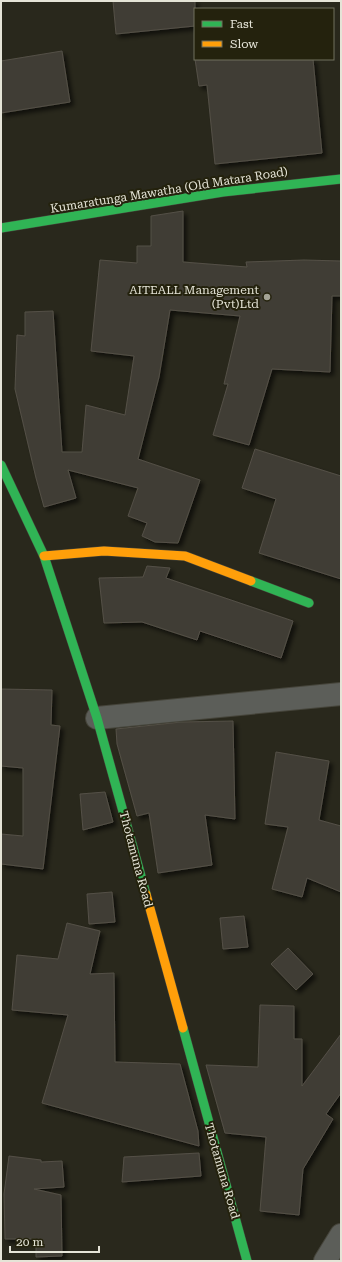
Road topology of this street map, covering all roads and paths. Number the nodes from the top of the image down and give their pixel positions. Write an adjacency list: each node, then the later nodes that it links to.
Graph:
1 (341, 179): 2 (main road, Kumaratunga Mawatha (Old Matara Road))
2 (1, 228)
3 (1, 465): 4 (main road, Thotamuna Road)
4 (44, 556): 5 (main road); 7 (main road, Thotamuna Road)
5 (308, 603)
6 (341, 694): 7 (street)
7 (97, 718): 9 (main road, Thotamuna Road)
8 (341, 1235): 10 (street)
9 (247, 1261)
10 (325, 1261)

